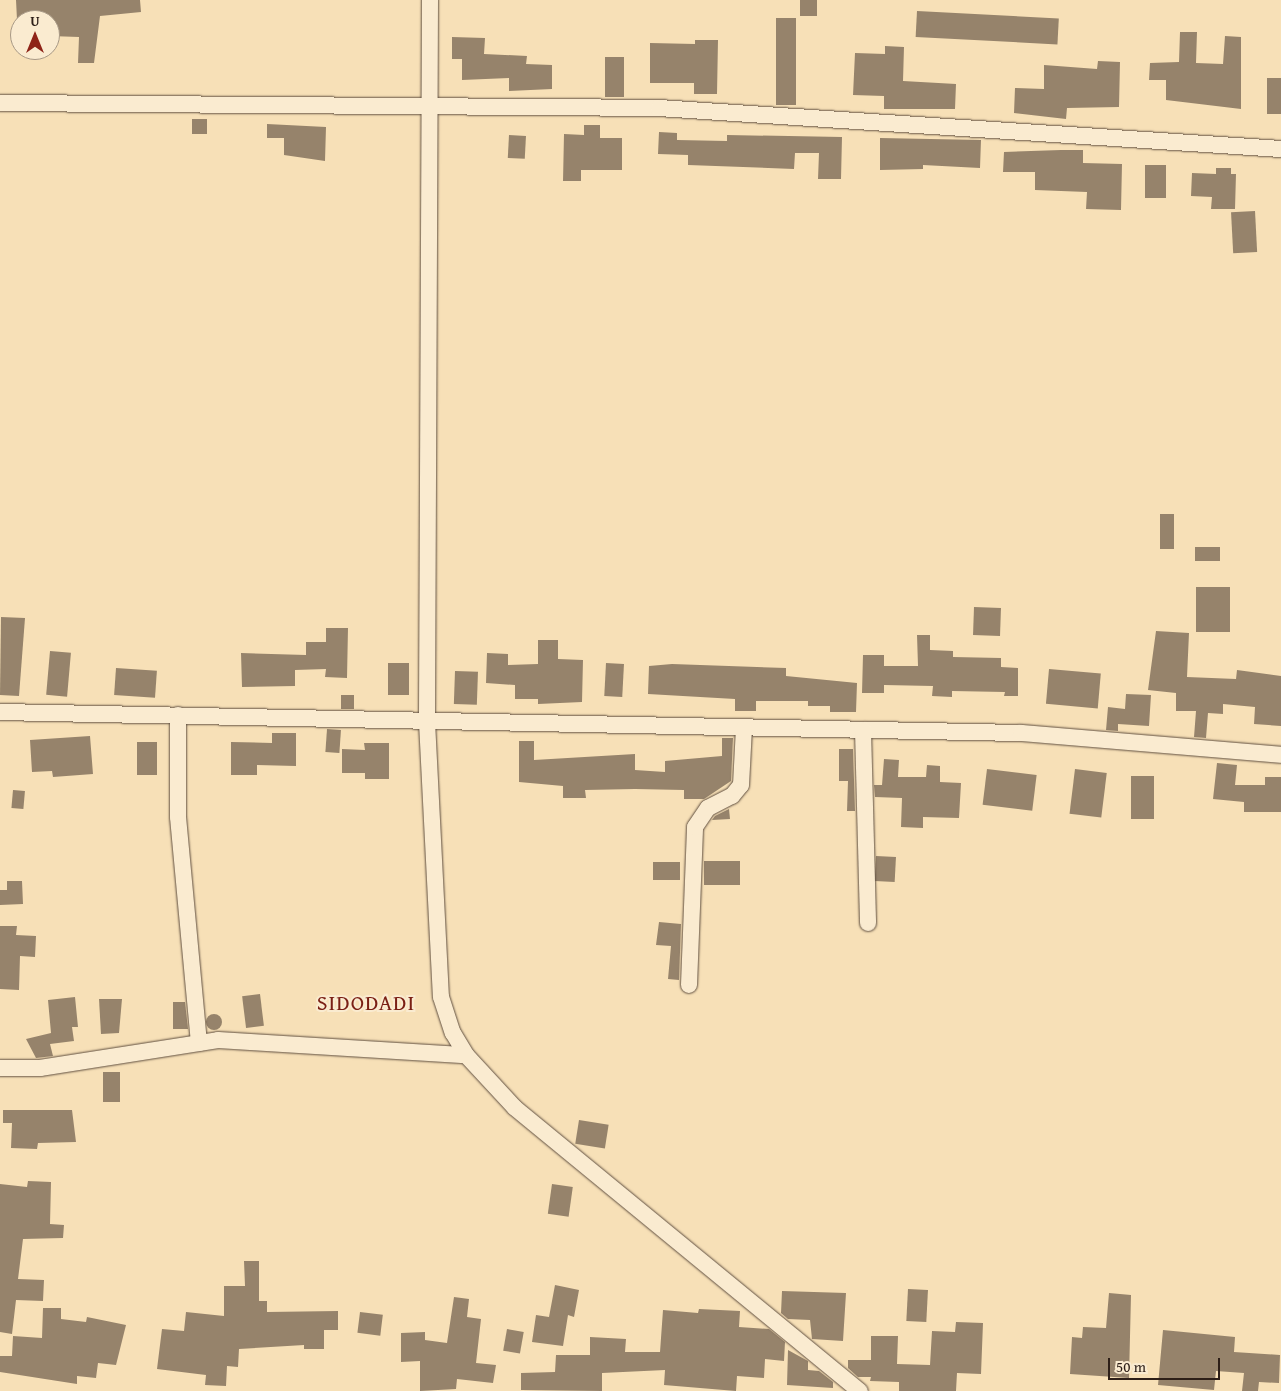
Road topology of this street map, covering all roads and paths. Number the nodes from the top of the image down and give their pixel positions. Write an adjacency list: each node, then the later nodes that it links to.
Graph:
1 (430, 0): 3 (street)
2 (0, 103): 3 (street)
3 (431, 107): 4 (street); 7 (street)
4 (1281, 149)
5 (0, 712): 6 (street)
6 (178, 715): 7 (street); 13 (street)
7 (427, 722): 8 (street); 14 (street)
8 (744, 728): 9 (street); 12 (street)
9 (863, 730): 10 (street); 11 (street)
10 (1281, 755)
11 (868, 923)
12 (689, 985)
13 (199, 1042): 14 (street); 15 (street)
14 (466, 1055): 16 (street)
15 (0, 1068)
16 (860, 1391)

